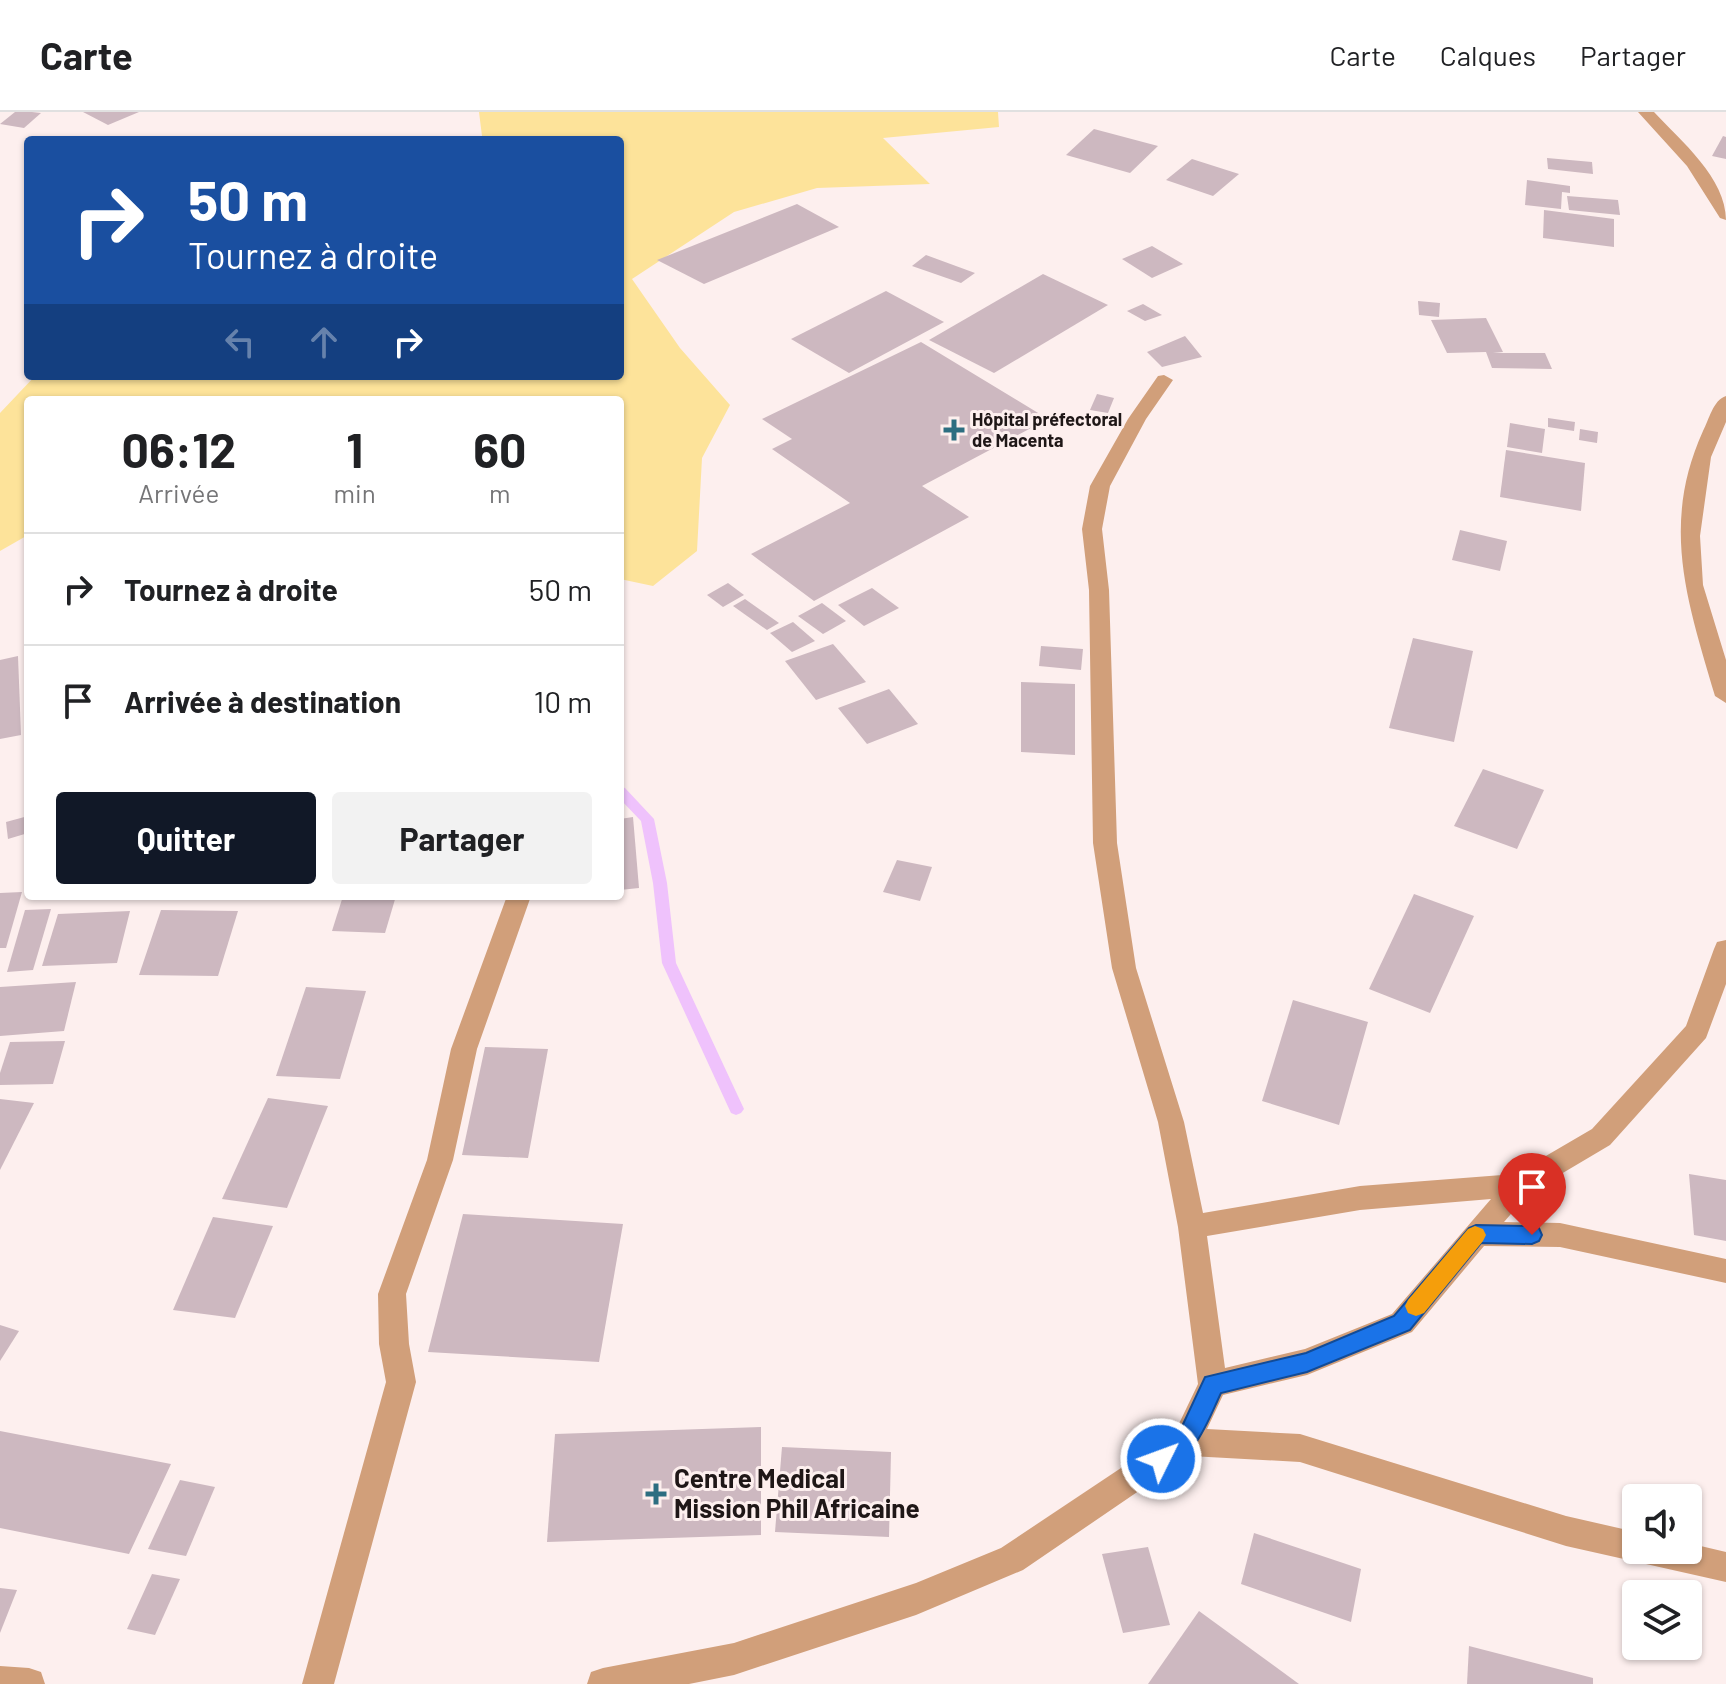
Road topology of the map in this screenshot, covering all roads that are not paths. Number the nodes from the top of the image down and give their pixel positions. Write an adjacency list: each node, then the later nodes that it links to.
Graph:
1 (1646, 112): 2 (street)
2 (1726, 215)
3 (1164, 380): 9 (street)
4 (1726, 402): 5 (street)
5 (1726, 696)
6 (518, 900): 19 (street)
7 (1726, 949): 8 (street)
8 (1519, 1185): 9 (street); 10 (street)
9 (1192, 1227): 12 (street)
10 (1476, 1234): 11 (street); 12 (street)
11 (1726, 1271)
12 (1213, 1384): 13 (street)
13 (1186, 1442): 14 (street); 20 (street)
14 (1622, 1544)
15 (1702, 1562): 16 (street)
16 (1726, 1567)
17 (0, 1682): 18 (street)
18 (29, 1684)
19 (318, 1684)
20 (603, 1684)

